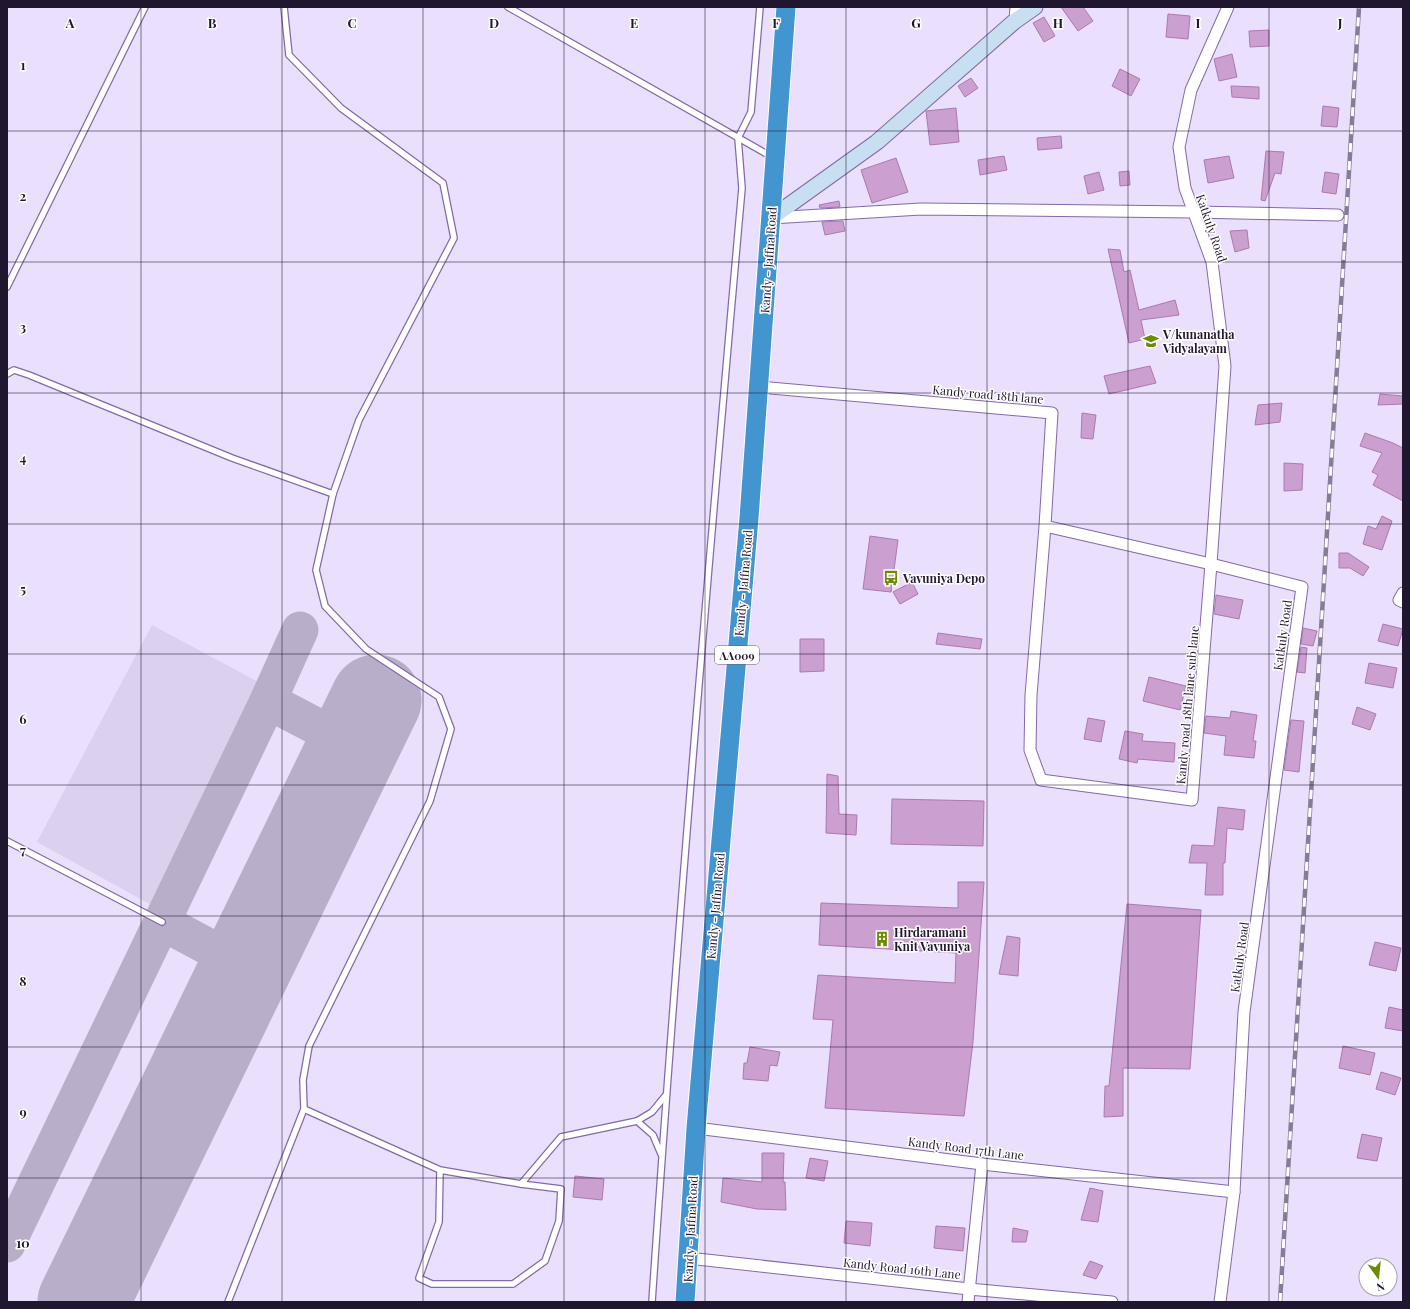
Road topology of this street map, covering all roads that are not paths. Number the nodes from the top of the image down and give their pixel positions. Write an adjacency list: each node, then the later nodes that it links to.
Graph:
1 (145, 7): 14 (lane)
2 (284, 7): 17 (lane)
3 (508, 7): 9 (lane)
4 (760, 7): 9 (lane)
5 (786, 7): 10 (highway, Kandy - Jaffna Road / AA009)
6 (1035, 7): 8 (street)
7 (1228, 7): 11 (street, Katkuly Road)
8 (1015, 14): 13 (street)
9 (738, 138): 10 (lane); 24 (lane)
10 (775, 159): 13 (highway, Kandy - Jaffna Road / AA009)
11 (1194, 212): 12 (street); 13 (street); 19 (street, Katkuly Road)
12 (1338, 215)
13 (771, 218): 16 (highway, Kandy - Jaffna Road / AA009)
14 (7, 287)
15 (7, 374): 17 (lane)
16 (759, 387): 18 (street, Kandy road 18th lane); 27 (highway, Kandy - Jaffna Road / AA009)
17 (333, 494): 25 (lane)
18 (1045, 526): 19 (street); 19 (street, Kandy road 18th lane sub lane)
19 (1211, 564): 32 (street, Katkuly Road)
20 (1403, 593): 21 (street)
21 (1403, 602)
22 (7, 841): 23 (lane)
23 (162, 922)
24 (666, 1095): 26 (lane); 28 (lane)
25 (304, 1109): 30 (lane); 35 (lane)
26 (637, 1121): 28 (lane); 31 (lane)
27 (696, 1128): 29 (street, Kandy Road 17th Lane); 33 (highway, Kandy - Jaffna Road / AA009)
28 (662, 1156): 36 (lane)
29 (982, 1164): 32 (street, Kandy Road 17th Lane); 34 (street)
30 (440, 1170): 31 (lane); 31 (lane)
31 (520, 1184)
32 (1234, 1192): 40 (street, Katkuly Road)
33 (688, 1258): 34 (street, Kandy Road 16th Lane); 37 (highway, Kandy - Jaffna Road / AA009)
34 (969, 1289): 38 (street); 39 (street, Kandy Road 16th Lane)
35 (228, 1302)
36 (652, 1302)
37 (685, 1302)
38 (968, 1302)
39 (1112, 1302)
40 (1220, 1302)

